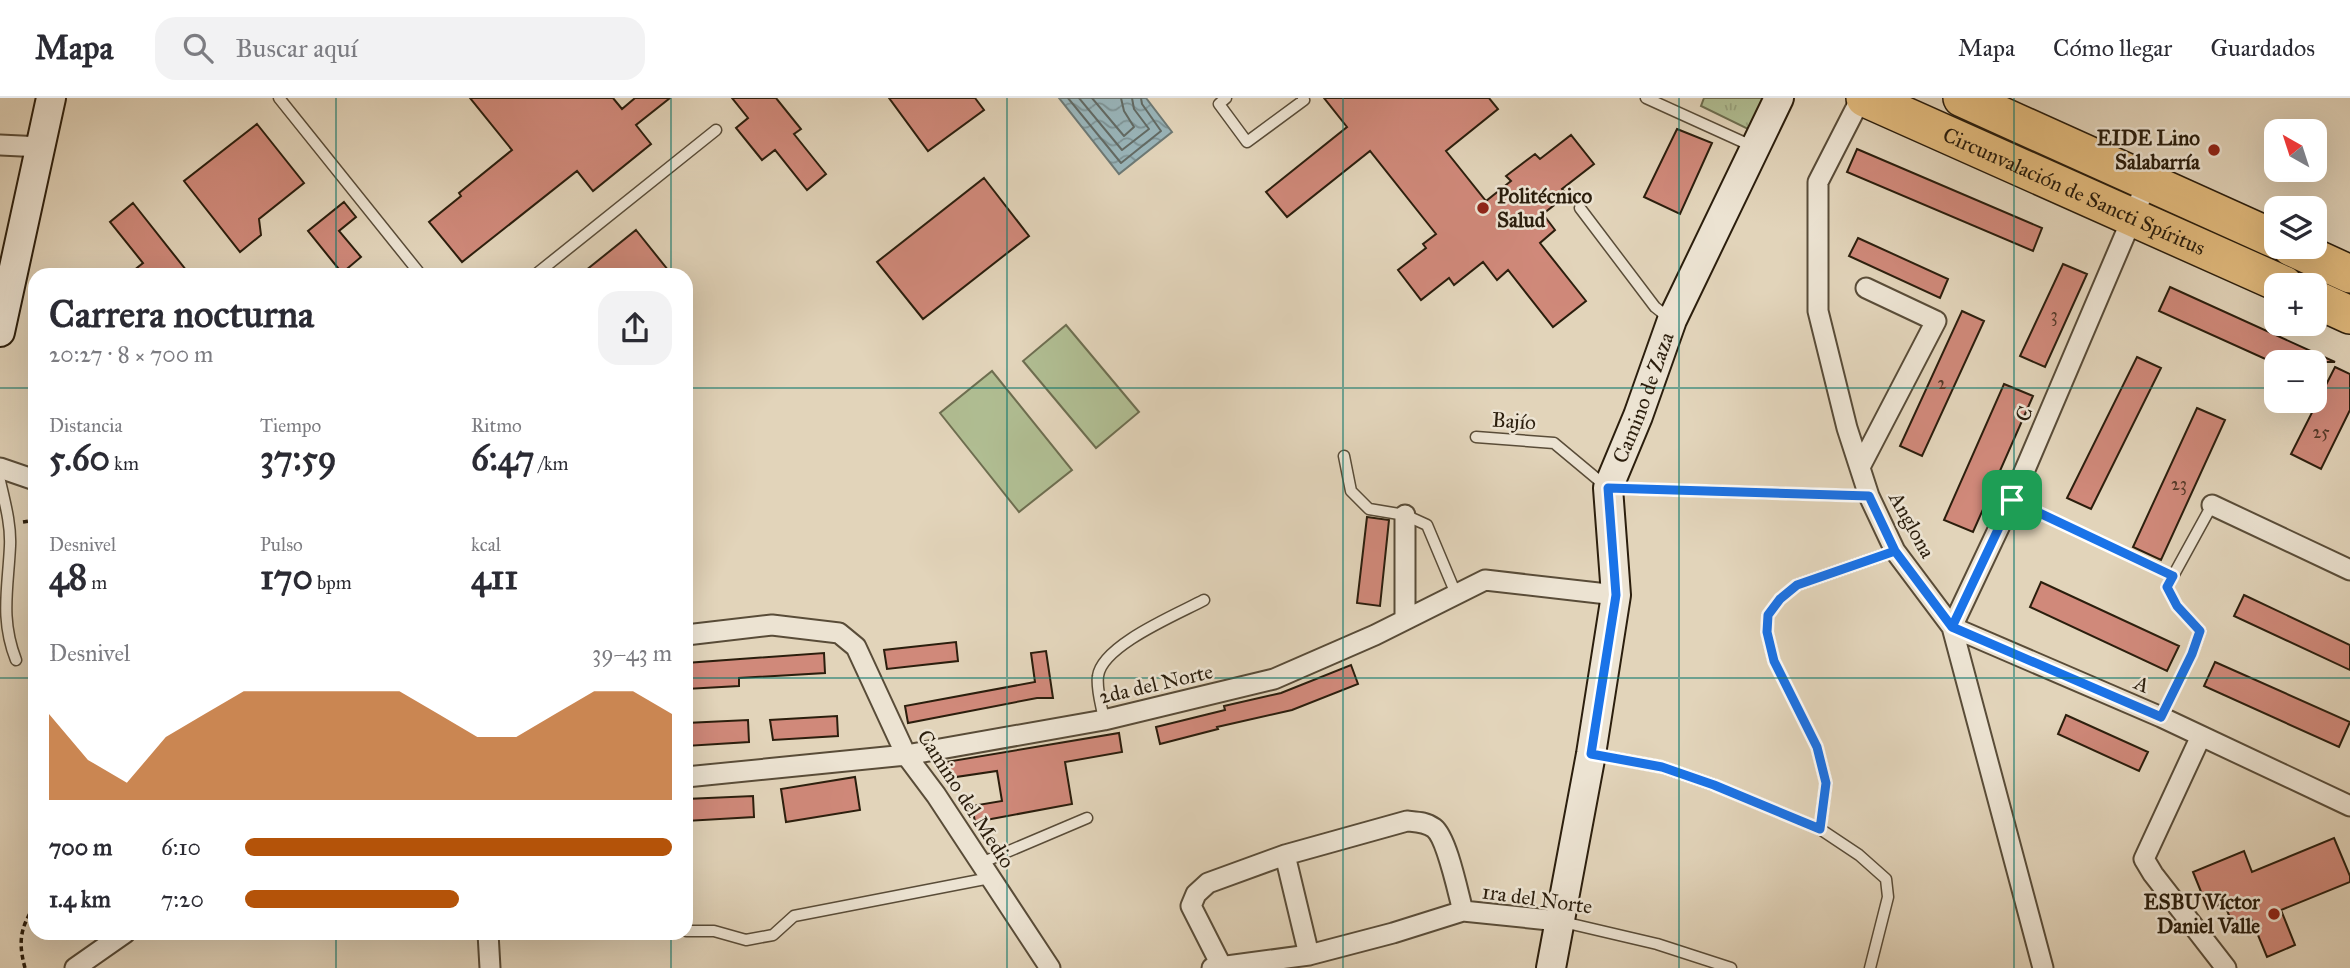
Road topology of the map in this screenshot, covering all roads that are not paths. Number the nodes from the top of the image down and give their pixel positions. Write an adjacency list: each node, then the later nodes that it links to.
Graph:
1 (51, 98): 11 (street)
2 (1226, 98): 3 (lane)
3 (1303, 98)
4 (1647, 98): 12 (lane)
5 (1779, 98): 12 (street, Camino de Zaza)
6 (1863, 98): 15 (highway, Circunvalación de Sancti Spíritus); 29 (street, Anglona)
7 (1962, 98): 13 (highway, Circunvalación de Sancti Spíritus)
8 (282, 99): 18 (lane)
9 (716, 130): 19 (lane)
10 (0, 145): 11 (street)
11 (42, 147): 26 (street)
12 (1755, 148): 25 (street, Camino de Zaza)
13 (2148, 181): 15 (street, C); 16 (highway, Circunvalación de Sancti Spíritus)
14 (1580, 208): 25 (lane)
15 (2133, 217): 21 (highway, Circunvalación de Sancti Spíritus); 43 (street, C)
16 (2264, 234)
17 (2317, 259): 20 (highway)
18 (415, 268)
19 (544, 268)
20 (2350, 274)
21 (2264, 276)
22 (1866, 288): 29 (street)
23 (2327, 304): 24 (highway)
24 (2350, 315)
25 (1672, 320): 33 (street, Camino de Zaza)
26 (0, 332)
27 (1476, 437): 33 (lane, Bajío)
28 (1343, 456): 36 (lane)
29 (1860, 467): 34 (street, Anglona)
30 (0, 468): 31 (street)
31 (28, 478)
32 (0, 481): 45 (lane)
33 (1608, 488): 34 (lane); 40 (street, Camino de Zaza)
34 (1869, 496): 37 (street, Anglona)
35 (2211, 505): 38 (street); 46 (lane)
36 (1405, 515): 39 (lane); 42 (street)
37 (1895, 551): 43 (street, Anglona); 54 (lane)
38 (2350, 570)
39 (1456, 594): 40 (street, 2da del Norte); 42 (street, 2da del Norte)
40 (1616, 595): 49 (street, Camino de Zaza)
41 (1204, 600): 47 (lane)
42 (1405, 619): 47 (street, 2da del Norte)
43 (1952, 627): 46 (street, A); 70 (street, Anglona)
44 (693, 634): 50 (street, Camino del Medio)
45 (16, 660)
46 (2161, 717): 48 (street, A)
47 (1104, 720): 50 (street, 2da del Norte)
48 (2201, 736): 52 (street, A); 71 (street)
49 (1591, 754): 54 (lane); 58 (street, Camino de Zaza)
50 (906, 755): 51 (street, 2da del Norte); 56 (street, Camino del Medio)
51 (693, 776)
52 (2350, 806)
53 (1087, 818): 56 (lane)
54 (1820, 829): 69 (lane)
55 (1285, 855): 57 (street); 62 (street); 63 (street)
56 (986, 871): 59 (lane); 66 (street, Camino del Medio)
57 (1463, 911): 58 (street, 1ra del Norte); 62 (street, 1ra del Norte)
58 (1559, 921): 67 (street, Camino de Zaza); 68 (lane, 1ra del Norte)
59 (693, 931)
60 (115, 940): 64 (street)
61 (488, 940): 65 (street)
62 (1309, 955): 63 (street, 1ra del Norte)
63 (1217, 967)
64 (75, 968)
65 (490, 968)
66 (1050, 968)
67 (1551, 968)
68 (1731, 968)
69 (1870, 968)
70 (2043, 968)
71 (2226, 968)

